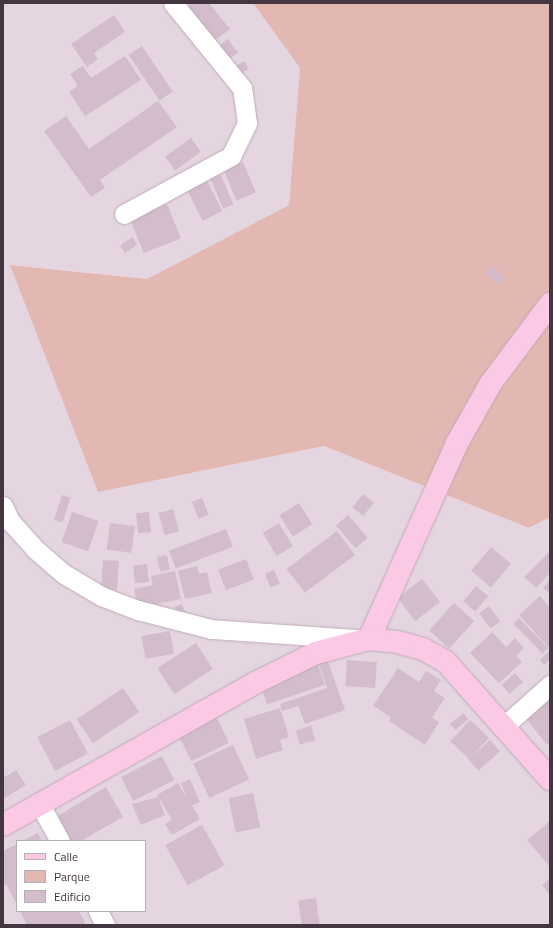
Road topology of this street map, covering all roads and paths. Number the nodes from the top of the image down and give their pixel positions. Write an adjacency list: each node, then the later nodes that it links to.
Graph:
1 (173, 3): 2 (street)
2 (124, 214)
3 (550, 304): 5 (street)
4 (3, 506): 5 (street)
5 (369, 640): 7 (street); 9 (street)
6 (550, 685): 7 (street)
7 (504, 726): 8 (street)
8 (550, 779)
9 (39, 803): 10 (street); 11 (street)
10 (3, 824)
11 (59, 840)
12 (98, 912): 13 (street)
13 (105, 925)

